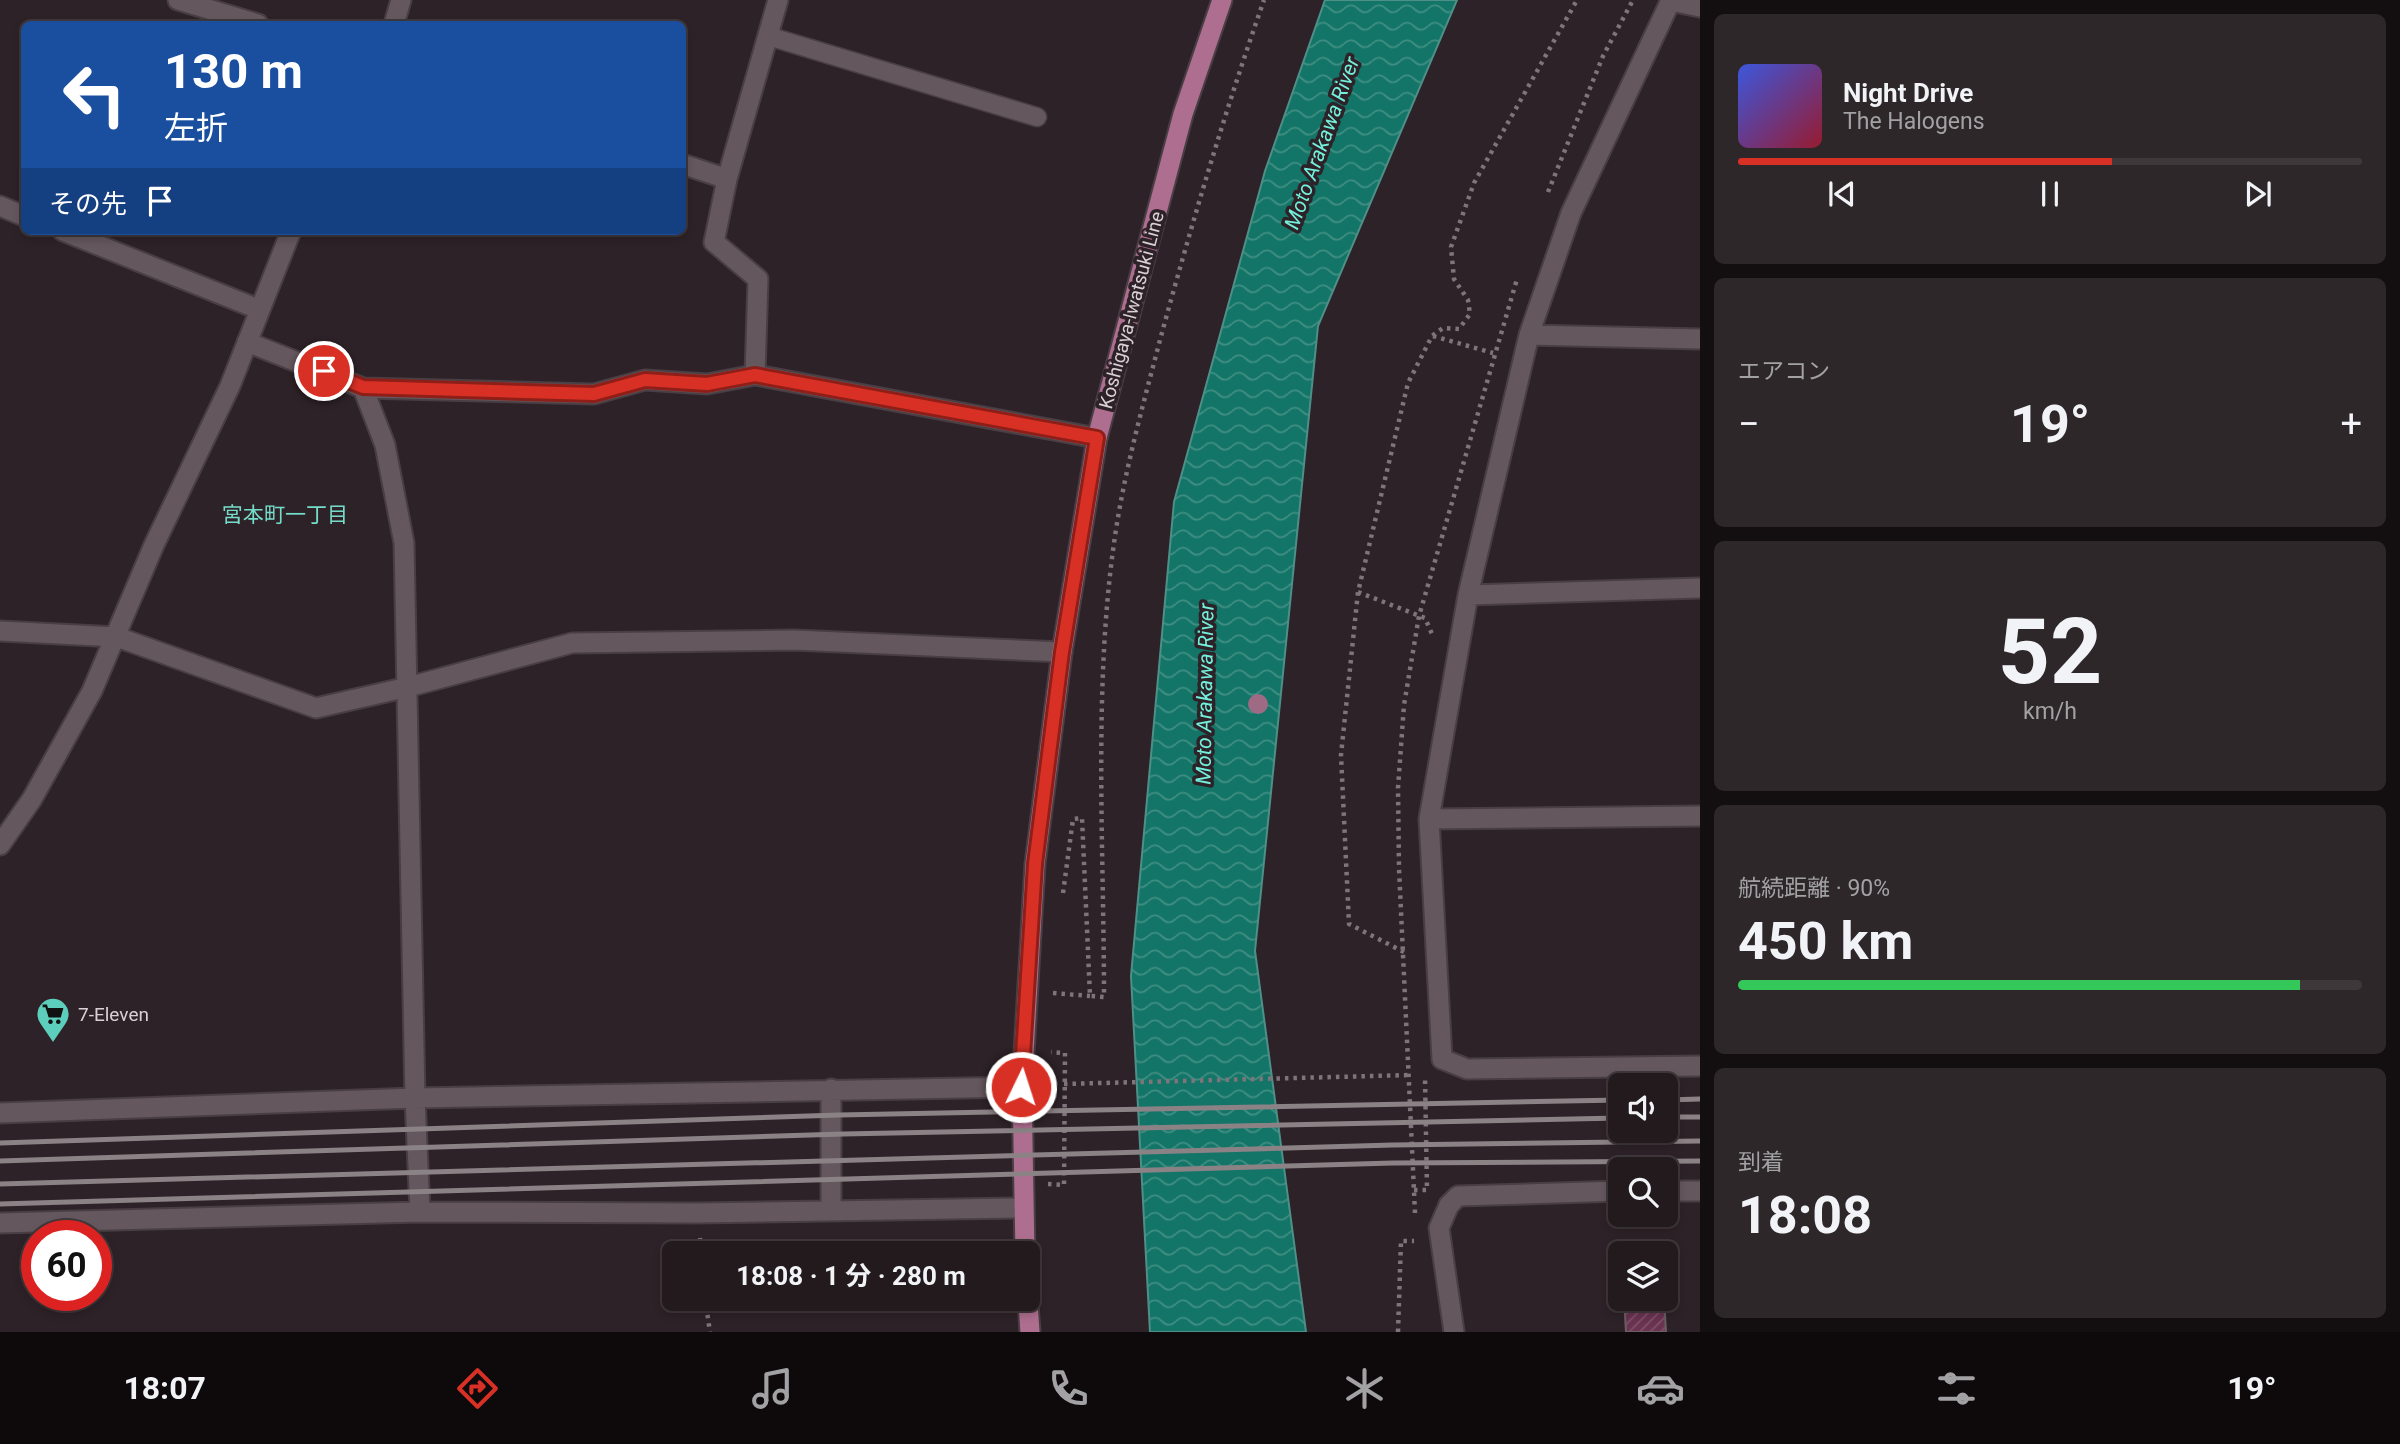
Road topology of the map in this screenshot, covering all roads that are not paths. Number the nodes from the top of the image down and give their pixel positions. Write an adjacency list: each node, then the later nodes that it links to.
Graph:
1 (178, 0): 7 (street)
2 (401, 0): 8 (street)
3 (778, 0): 9 (street)
4 (1222, 0): 23 (main road, Koshigaya-Iwatsuki Line)
5 (1671, 0): 6 (street); 18 (street)
6 (1700, 7)
7 (248, 21)
8 (395, 21)
9 (768, 36): 10 (lane); 12 (street)
10 (1037, 117)
11 (686, 165): 12 (street)
12 (727, 179): 21 (street)
13 (0, 206): 14 (street)
14 (21, 215)
15 (73, 235): 17 (street)
16 (289, 235): 17 (street)
17 (258, 309): 20 (street)
18 (1529, 335): 19 (street); 25 (street)
19 (1700, 339)
20 (247, 342): 22 (street); 27 (street)
21 (755, 375): 22 (street); 23 (street)
22 (363, 387): 29 (street)
23 (1097, 438): 28 (main road, Koshigaya-Iwatsuki Line)
24 (1700, 588): 25 (street)
25 (1468, 595): 31 (street)
26 (0, 631): 27 (street)
27 (117, 637): 29 (street); 32 (street)
28 (1062, 652): 29 (street); 34 (main road, Koshigaya-Iwatsuki Line)
29 (408, 687): 36 (street)
30 (1700, 816): 31 (street)
31 (1429, 819): 33 (street)
32 (0, 845)
33 (1700, 1066)
34 (1021, 1087): 35 (street); 41 (main road, Koshigaya-Iwatsuki Line)
35 (831, 1089): 36 (street); 42 (street)
36 (415, 1098): 37 (street); 43 (street)
37 (0, 1113)
38 (1608, 1191): 48 (street)
39 (1678, 1191): 40 (street)
40 (1700, 1191)
41 (1022, 1208): 42 (street); 45 (main road, Koshigaya-Iwatsuki Line)
42 (831, 1211): 43 (street)
43 (421, 1212): 44 (street)
44 (0, 1223)
45 (1024, 1241)
46 (1029, 1311): 47 (main road)
47 (1030, 1332)
48 (1454, 1332)

